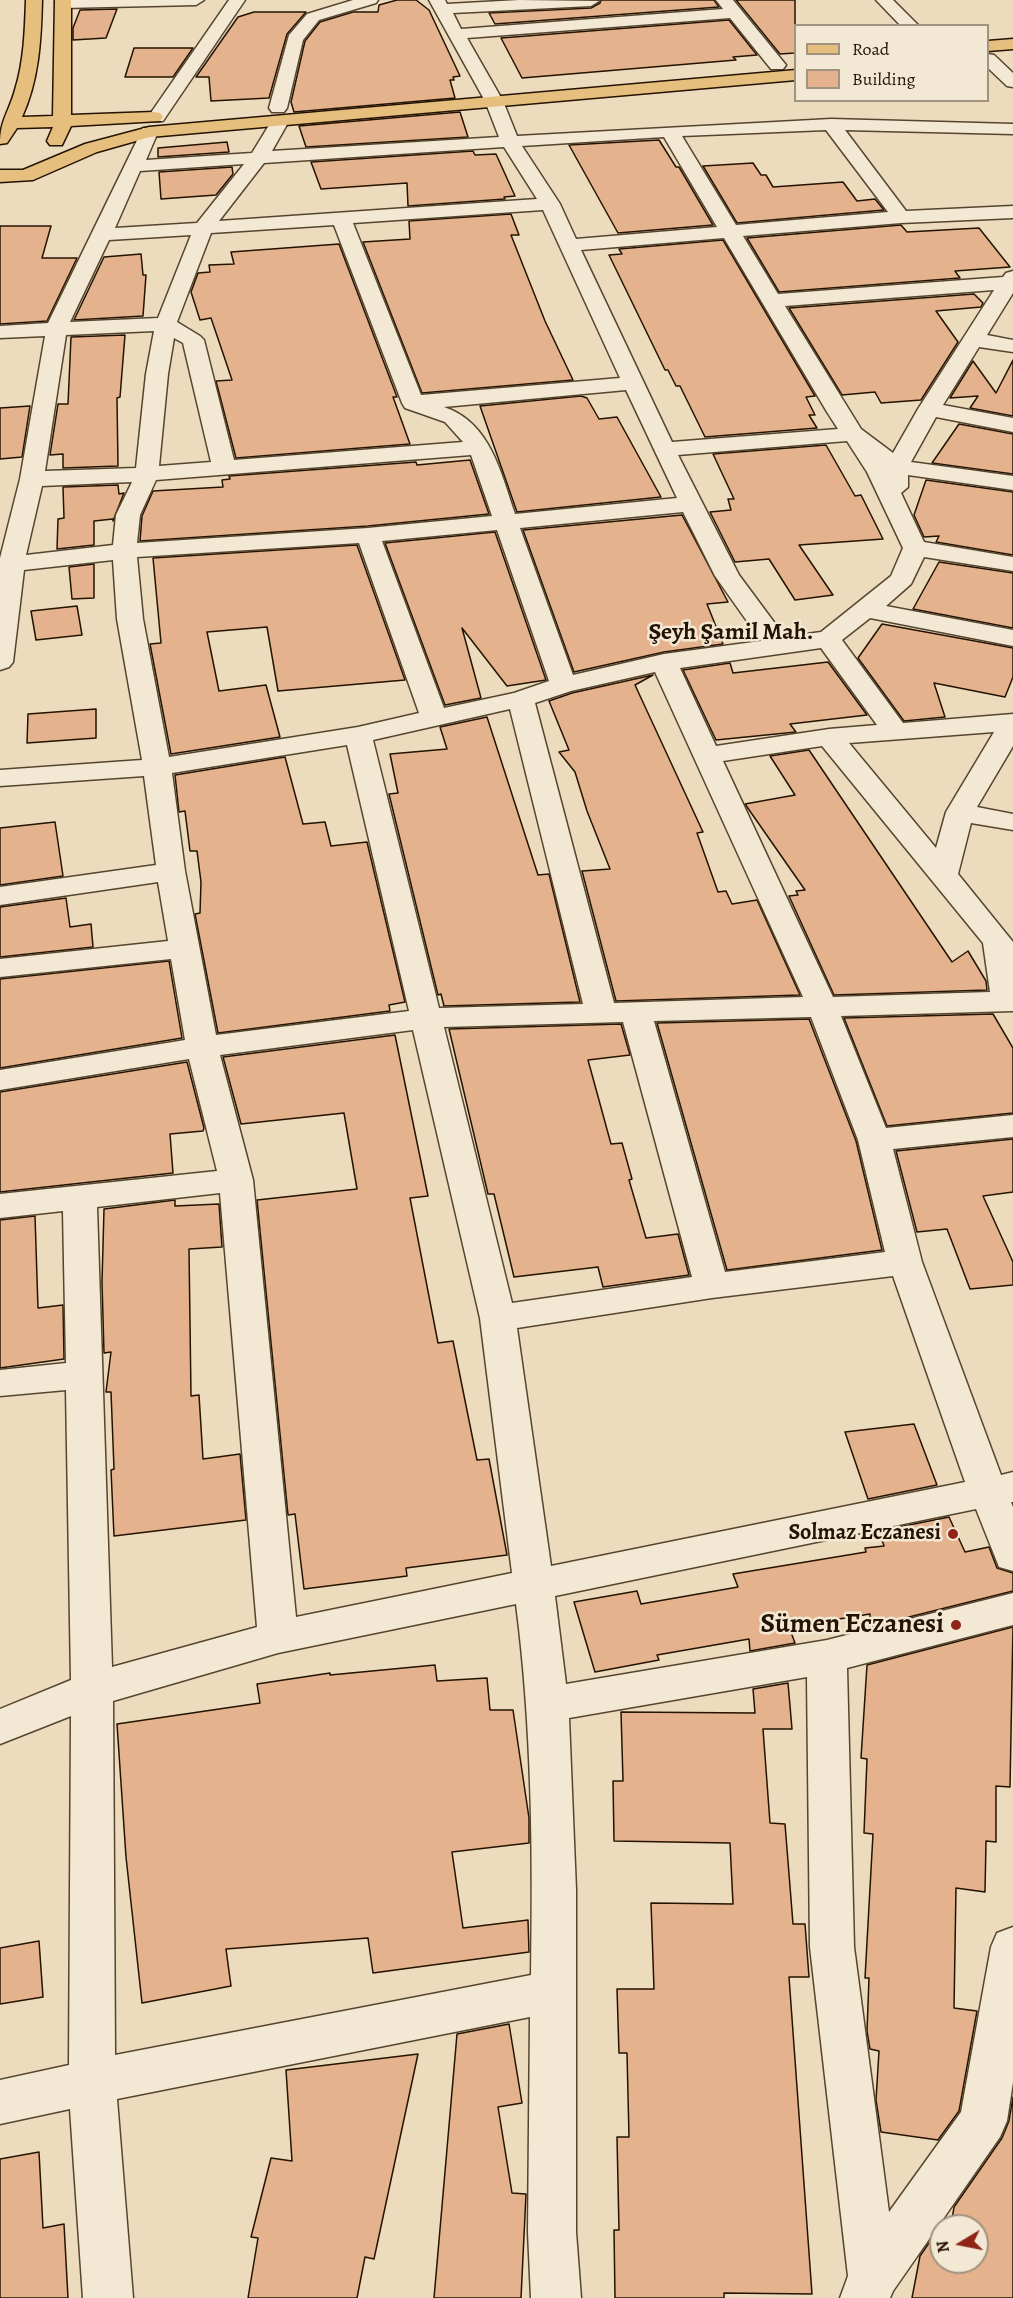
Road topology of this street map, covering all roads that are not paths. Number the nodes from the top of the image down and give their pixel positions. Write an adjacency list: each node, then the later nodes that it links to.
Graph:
1 (34, 0): 27 (main road)
2 (196, 0): 7 (street)
3 (237, 0): 28 (street)
4 (370, 0): 23 (street)
5 (884, 0): 10 (street)
6 (591, 1): 8 (street)
7 (63, 2): 21 (main road)
8 (439, 5): 11 (street)
9 (729, 6): 11 (street); 18 (street)
10 (909, 24)
11 (456, 34): 22 (street)
12 (1013, 44): 13 (main road)
13 (989, 46)
14 (1013, 57): 15 (main road)
15 (989, 59)
16 (989, 60): 20 (street)
17 (794, 63): 18 (main road)
18 (777, 65): 22 (main road)
19 (794, 75): 22 (main road)
20 (1013, 82)
21 (61, 91): 25 (main road); 28 (main road)
22 (490, 95): 23 (main road); 32 (street)
23 (279, 115): 28 (main road); 33 (street)
24 (117, 119): 25 (main road); 28 (main road); 28 (main road)
25 (62, 121): 27 (main road); 36 (main road)
26 (831, 124): 29 (street); 30 (street); 40 (street)
27 (6, 127): 31 (main road)
28 (145, 129): 34 (street); 36 (main road)
29 (1013, 129)
30 (670, 131): 32 (street); 43 (street)
31 (0, 140)
32 (510, 142): 33 (street); 38 (street)
33 (258, 159): 34 (street); 42 (street)
34 (134, 166): 44 (street)
35 (0, 176): 36 (main road)
36 (26, 177): 37 (main road)
37 (0, 190)
38 (550, 204): 41 (street); 45 (street)
39 (1013, 212): 40 (street)
40 (901, 218): 43 (street)
41 (341, 219): 42 (street); 54 (street)
42 (202, 228): 44 (street); 48 (street)
43 (729, 231): 45 (street); 47 (street)
44 (102, 236): 49 (street)
45 (570, 245): 53 (street)
46 (1011, 280): 47 (street); 51 (street)
47 (772, 301): 57 (street)
48 (166, 324): 49 (street); 61 (street); 62 (street)
49 (57, 327): 50 (street); 63 (street)
50 (0, 332)
51 (972, 339): 52 (street); 55 (street)
52 (1013, 346)
53 (634, 383): 54 (street); 59 (street)
54 (413, 403): 58 (street)
55 (929, 409): 56 (street); 60 (street)
56 (1013, 425)
57 (855, 434): 59 (street); 60 (street); 66 (street)
58 (480, 447): 61 (street); 68 (street)
59 (663, 449): 65 (street)
60 (897, 467): 64 (street); 66 (street)
61 (224, 468): 62 (street)
62 (147, 474): 63 (street); 71 (street)
63 (32, 479): 67 (street)
64 (1013, 483)
65 (692, 504): 68 (street); 77 (street)
66 (895, 504): 70 (street)
67 (11, 517): 73 (street)
68 (507, 520): 69 (street); 80 (street)
69 (368, 535): 71 (street); 82 (street)
70 (915, 548): 72 (street); 74 (street)
71 (124, 551): 73 (street); 88 (street)
72 (1013, 564)
73 (6, 565): 78 (street)
74 (866, 610): 75 (street); 76 (street)
75 (1013, 638)
76 (828, 639): 77 (street); 84 (street)
77 (778, 646): 79 (street)
78 (0, 662)
79 (664, 662): 80 (street); 87 (street)
80 (563, 685): 81 (street)
81 (521, 699): 82 (street); 99 (street)
82 (434, 718): 85 (street)
83 (1013, 722): 84 (street); 90 (street)
84 (896, 732): 86 (street)
85 (358, 735): 88 (street); 101 (street)
86 (829, 737): 87 (street); 93 (street)
87 (708, 755): 98 (street)
88 (157, 767): 89 (street); 92 (street)
89 (0, 778)
90 (960, 812): 91 (street); 93 (street)
91 (1013, 822)
92 (171, 871): 94 (street); 95 (street)
93 (943, 875): 97 (street)
94 (0, 896)
95 (184, 948): 96 (street); 102 (street)
96 (0, 968)
97 (1010, 1001): 98 (street)
98 (823, 1008): 100 (street); 105 (street)
99 (601, 1012): 100 (street); 101 (street)
100 (636, 1012): 110 (street)
101 (428, 1018): 102 (street); 111 (street)
102 (202, 1047): 103 (street); 106 (street)
103 (0, 1080)
104 (1013, 1126): 105 (street)
105 (874, 1140): 109 (street)
106 (236, 1180): 107 (street); 118 (street)
107 (80, 1198): 108 (street); 112 (street)
108 (0, 1206)
109 (905, 1262): 110 (street); 114 (street)
110 (712, 1286): 111 (street)
111 (498, 1318): 116 (street)
112 (85, 1375): 113 (street); 120 (street)
113 (0, 1383)
114 (1000, 1490): 115 (street); 116 (street)
115 (1013, 1556)
116 (532, 1585): 118 (street); 121 (street)
117 (1013, 1609): 119 (street)
118 (278, 1637): 120 (street)
119 (826, 1657): 121 (street); 127 (street)
120 (92, 1690): 122 (street); 125 (street)
121 (548, 1704): 124 (street)
122 (0, 1727)
123 (1013, 1947): 127 (street)
124 (552, 1992): 125 (street); 129 (street)
125 (92, 2082): 126 (street); 128 (street)
126 (0, 2102)
127 (869, 2287)
128 (108, 2298)
129 (556, 2298)

